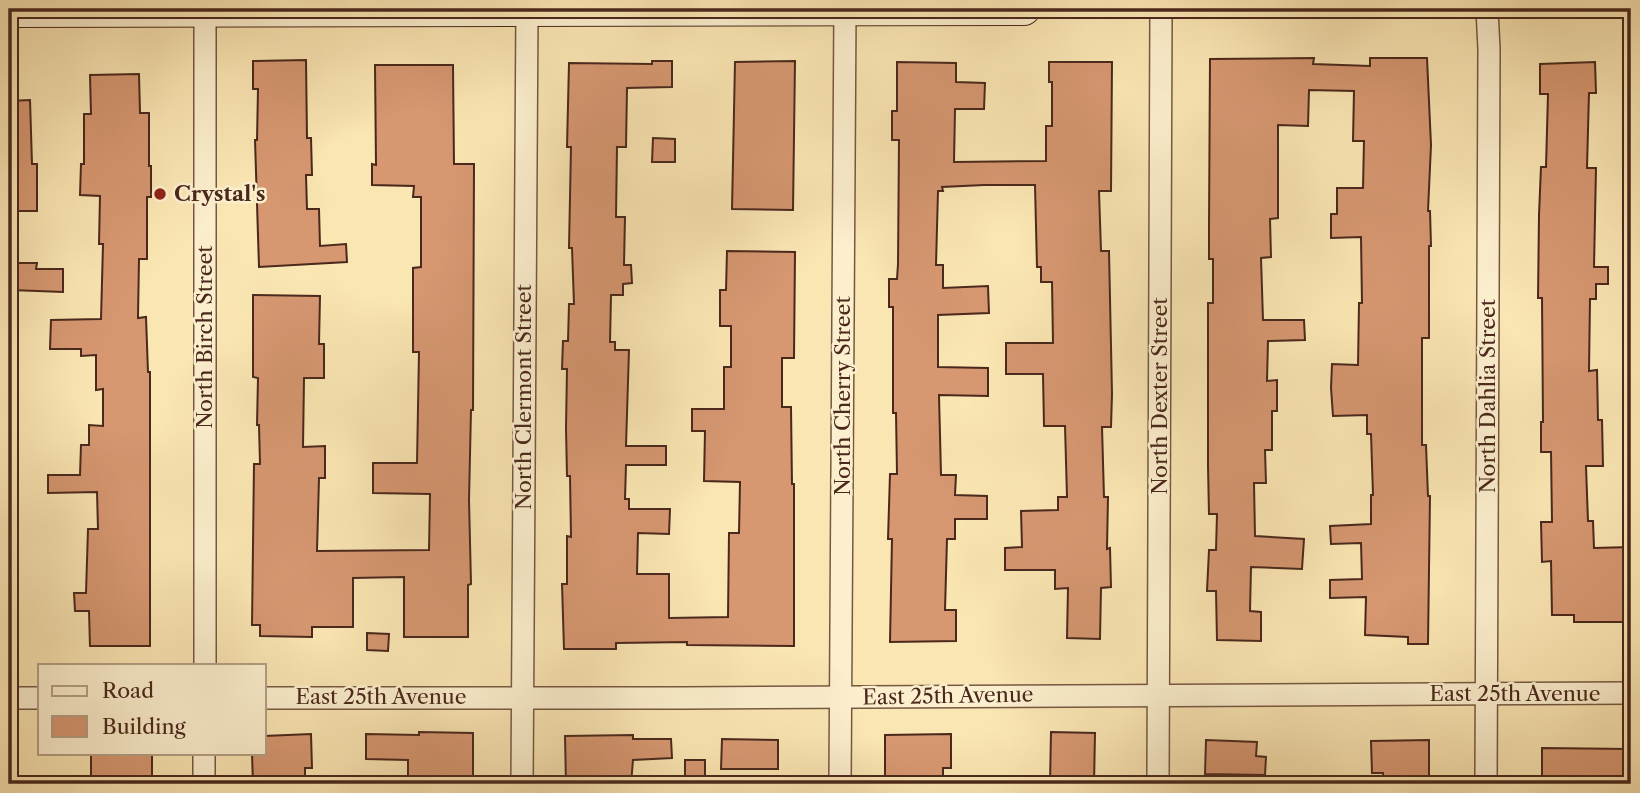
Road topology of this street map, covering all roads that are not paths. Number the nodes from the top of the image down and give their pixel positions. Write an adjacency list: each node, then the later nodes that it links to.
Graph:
1 (527, 9): 2 (street); 6 (street); 12 (street, North Clermont Street)
2 (845, 9): 3 (street); 13 (street, North Cherry Street)
3 (1024, 9)
4 (1161, 9): 11 (street, North Dexter Street)
5 (1487, 9): 10 (street, North Dahlia Street)
6 (205, 10): 7 (street); 8 (street, North Birch Street)
7 (9, 11)
8 (205, 664)
9 (1631, 693): 10 (street, East 25th Avenue)
10 (1486, 694): 11 (street, East 25th Avenue); 22 (street, North Dahlia Street)
11 (1158, 695): 13 (street, East 25th Avenue); 21 (street, North Dexter Street)
12 (522, 697): 13 (street, East 25th Avenue); 16 (street, East 25th Avenue); 19 (street, North Clermont Street)
13 (840, 697): 20 (street, North Cherry Street)
14 (9, 698): 15 (street)
15 (38, 698)
16 (266, 698)
17 (204, 754): 18 (street)
18 (204, 784)
19 (522, 784)
20 (840, 784)
21 (1158, 784)
22 (1486, 784)

